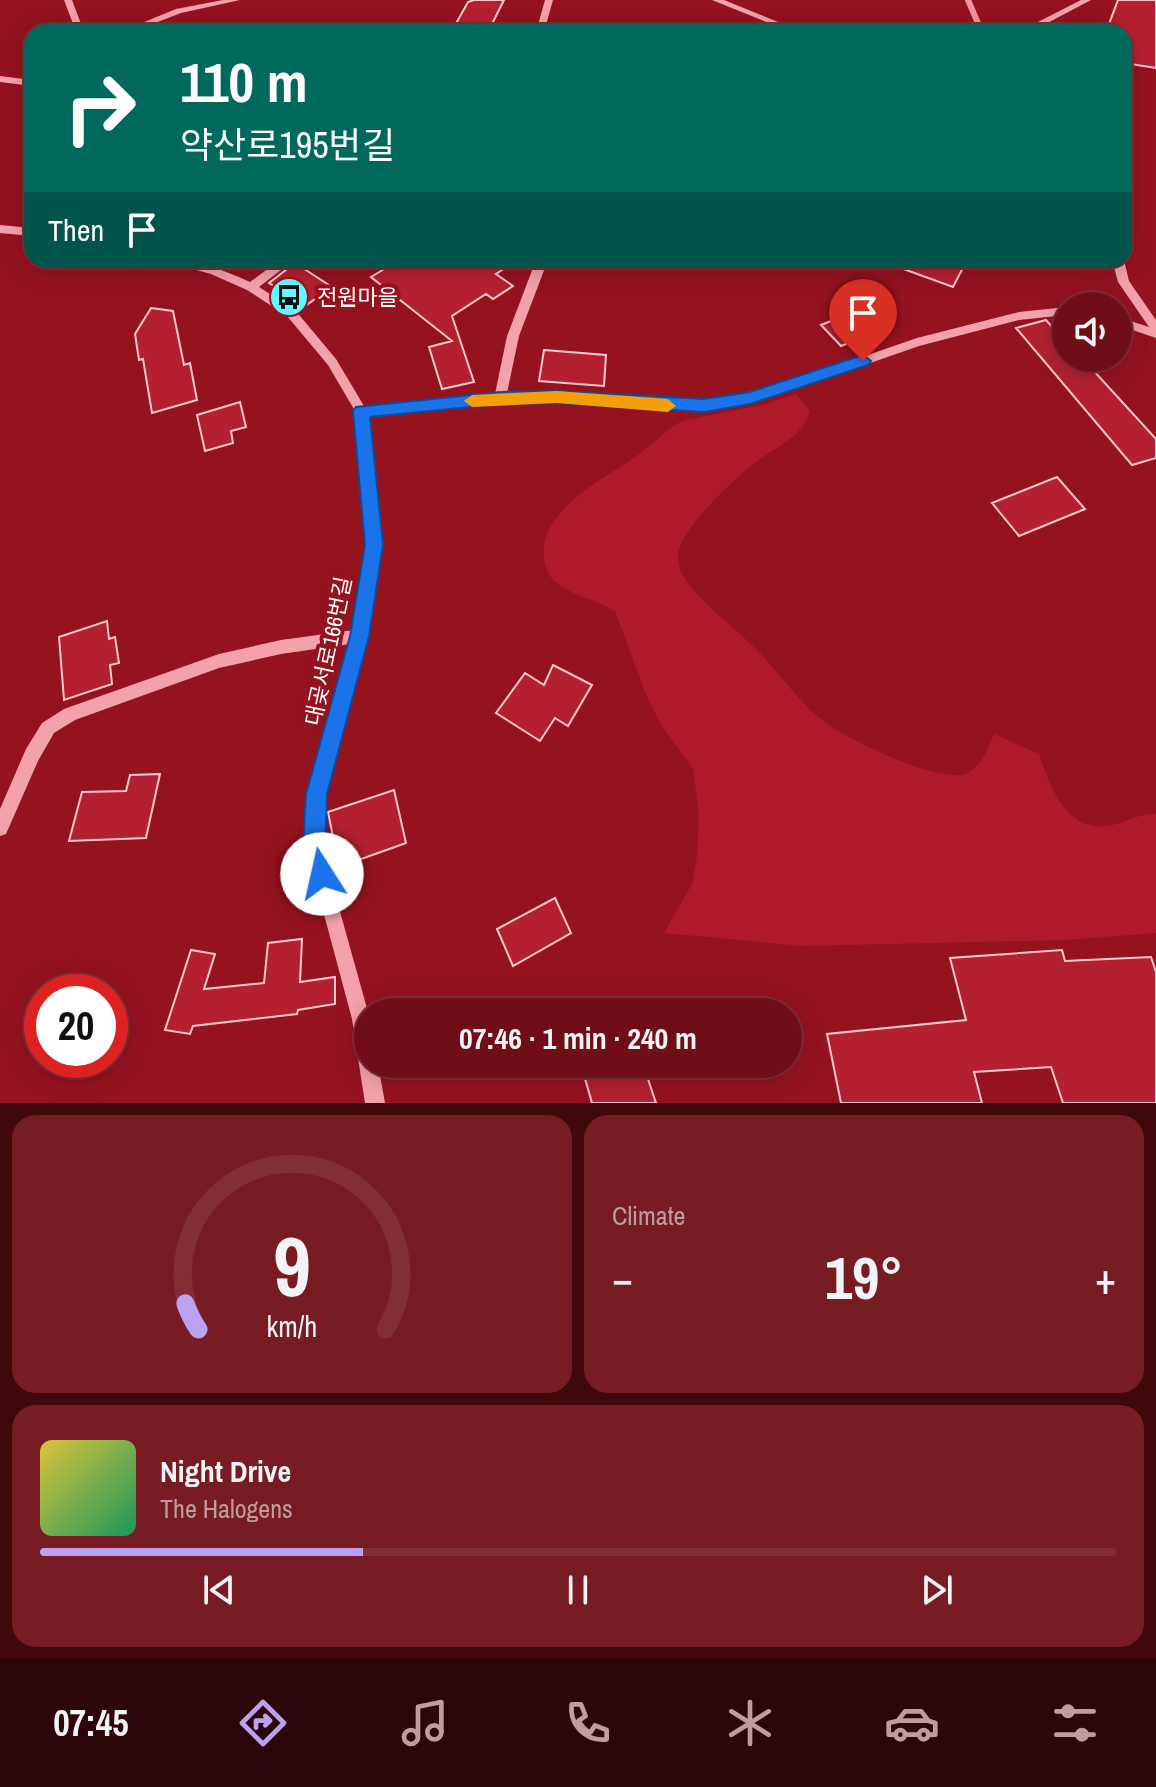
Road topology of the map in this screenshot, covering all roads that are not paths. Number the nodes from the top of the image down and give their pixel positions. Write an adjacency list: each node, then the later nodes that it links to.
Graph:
1 (68, 0): 6 (lane)
2 (236, 0): 7 (lane)
3 (549, 0): 8 (lane)
4 (716, 0): 9 (lane)
5 (1087, 0): 10 (lane)
6 (77, 24)
7 (145, 24)
8 (542, 24)
9 (778, 24)
10 (1040, 24)
11 (0, 79): 12 (lane)
12 (24, 82)
13 (0, 229): 14 (lane)
14 (24, 231)
15 (204, 268): 19 (lane, 대곶서로166번길)
16 (277, 268): 19 (lane)
17 (539, 268): 23 (lane)
18 (1120, 268): 22 (lane)
19 (251, 287): 24 (lane, 대곶서로166번길)
20 (1052, 312): 23 (lane)
21 (1132, 325): 22 (lane)
22 (1156, 331)
23 (500, 398): 24 (lane)
24 (361, 411): 25 (lane, 대곶서로166번길)
25 (360, 636): 26 (lane); 27 (lane, 대곶서로166번길)
26 (0, 828)
27 (355, 998)
28 (371, 1078): 29 (lane, 대곶서로166번길)
29 (375, 1103)

